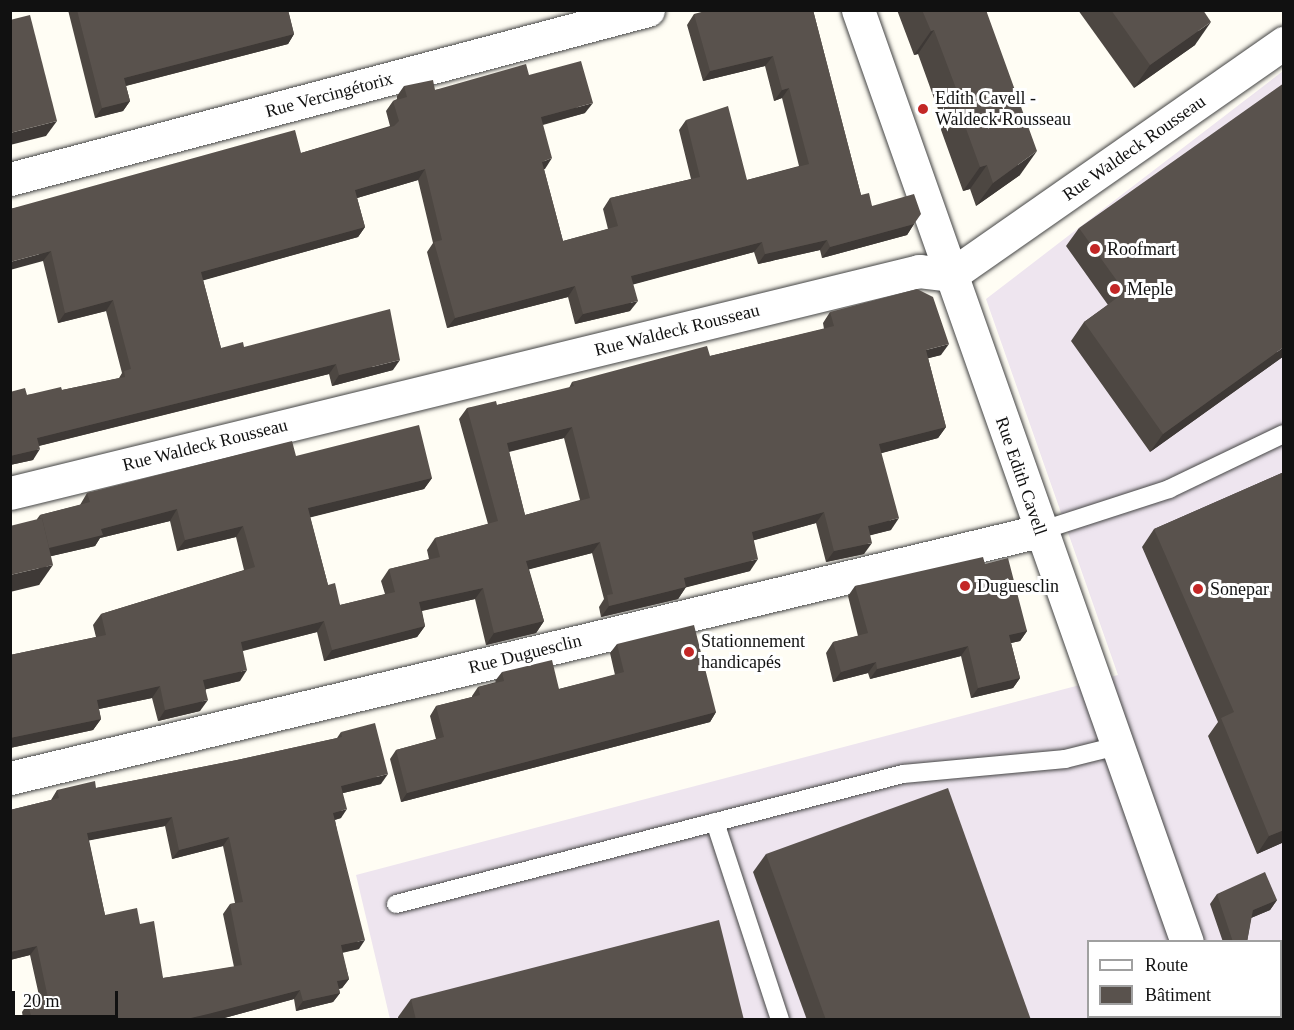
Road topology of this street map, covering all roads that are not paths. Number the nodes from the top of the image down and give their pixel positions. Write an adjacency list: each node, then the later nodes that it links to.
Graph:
1 (648, 10): 4 (street, Rue Vercingétorix)
2 (858, 10): 5 (street, Rue Edith Cavell)
3 (1284, 43): 5 (street, Rue Waldeck Rousseau)
4 (10, 179)
5 (951, 275): 7 (street, Rue Waldeck Rousseau); 8 (street, Rue Edith Cavell)
6 (1284, 434): 8 (lane)
7 (10, 493)
8 (1040, 531): 9 (street, Rue Edith Cavell); 10 (street, Rue Duguesclin)
9 (1117, 746): 11 (lane); 13 (street, Rue Edith Cavell)
10 (10, 778)
11 (715, 822): 12 (lane); 14 (lane)
12 (396, 904)
13 (1186, 940)
14 (780, 1020)

